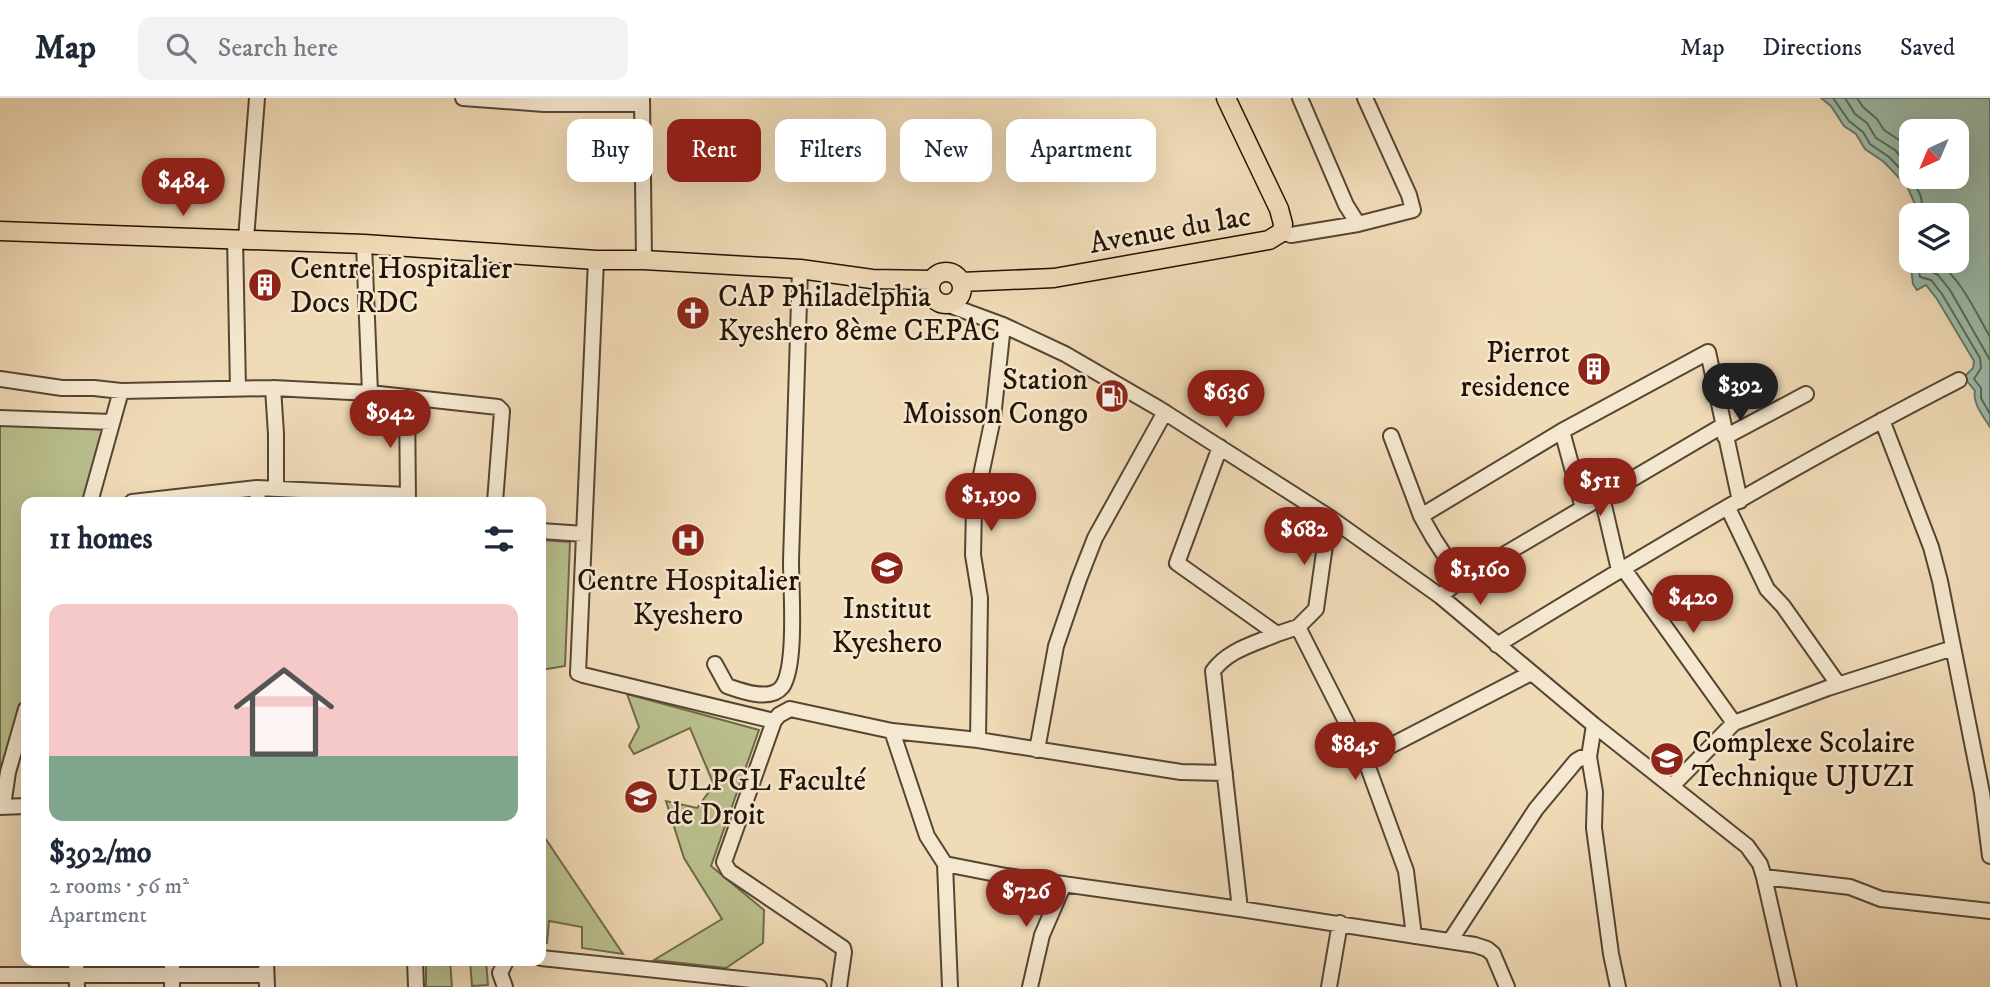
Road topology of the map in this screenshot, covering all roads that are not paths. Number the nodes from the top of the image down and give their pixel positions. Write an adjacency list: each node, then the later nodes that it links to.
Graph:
1 (257, 98): 10 (street)
2 (463, 98): 6 (street)
3 (1226, 98): 9 (main road, Avenue du lac)
4 (1300, 98): 7 (street)
5 (1365, 98): 7 (street)
6 (642, 101): 13 (street)
7 (1357, 224): 9 (street)
8 (0, 231): 10 (main road)
9 (1282, 232): 16 (main road, Avenue du lac)
10 (241, 238): 11 (main road); 22 (street)
11 (364, 244): 12 (main road); 24 (street)
12 (596, 260): 13 (main road); 48 (street)
13 (644, 260): 14 (main road)
14 (800, 269): 15 (main road); 56 (street)
15 (932, 280): 16 (main road); 17 (main road)
16 (961, 282): 17 (main road)
17 (946, 304): 18 (street)
18 (1003, 325): 27 (street); 64 (street)
19 (0, 379): 23 (street)
20 (1959, 380): 29 (street)
21 (273, 388): 22 (street); 24 (street); 35 (street)
22 (238, 389): 23 (street)
23 (121, 391): 30 (street)
24 (370, 393): 26 (street)
25 (1806, 394): 32 (street)
26 (407, 397): 40 (street); 41 (street)
27 (1164, 412): 34 (street); 65 (street)
28 (0, 418): 30 (street)
29 (1882, 419): 43 (street); 55 (street)
30 (112, 422): 37 (street)
31 (1562, 430): 32 (street); 44 (street); 45 (street)
32 (1724, 431): 42 (street); 43 (street)
33 (1391, 436): 45 (street)
34 (1220, 447): 46 (street); 53 (street)
35 (276, 488): 36 (street); 39 (street)
36 (257, 495): 38 (street)
37 (91, 497)
38 (221, 497)
39 (384, 497)
40 (408, 497)
41 (495, 497)
42 (1602, 497): 44 (street); 49 (street)
43 (1734, 505): 49 (street); 58 (street)
44 (1583, 508): 50 (street)
45 (1421, 516): 50 (street)
46 (1329, 517): 51 (street); 52 (street)
47 (546, 531): 48 (street)
48 (584, 534): 59 (street)
49 (1621, 569): 54 (street); 61 (street)
50 (1461, 580): 51 (street)
51 (1440, 596): 54 (street)
52 (1298, 627): 53 (street); 67 (street)
53 (1277, 634): 69 (street)
54 (1497, 645): 57 (street)
55 (1953, 648): 58 (street); 73 (street)
56 (715, 664)
57 (1531, 673): 62 (street); 67 (street)
58 (1838, 684): 61 (street)
59 (774, 722): 63 (street); 93 (street)
60 (21, 723): 68 (street)
61 (1734, 723): 70 (street)
62 (1594, 725): 66 (street); 70 (street)
63 (892, 731): 64 (street); 74 (street)
64 (978, 740): 65 (street)
65 (1037, 750): 69 (street)
66 (1589, 757): 81 (street); 98 (street)
67 (1365, 759): 80 (street)
68 (4, 772): 72 (street)
69 (1225, 773): 77 (street)
70 (1672, 786): 75 (street)
71 (21, 806): 72 (street)
72 (2, 807)
73 (1990, 856)
74 (945, 864): 76 (street); 94 (street)
75 (1764, 877): 78 (street); 99 (street)
76 (1064, 884): 77 (street); 95 (street)
77 (1240, 909): 79 (street)
78 (1990, 911)
79 (1340, 923): 80 (street); 96 (street)
80 (1414, 936): 81 (street)
81 (1450, 941): 97 (street)
82 (546, 959): 89 (street)
83 (415, 966): 90 (street)
84 (504, 966): 91 (street)
85 (266, 974): 88 (street)
86 (0, 975): 87 (street)
87 (77, 981): 88 (street)
88 (172, 982)
89 (743, 984): 92 (street)
90 (415, 987)
91 (505, 987)
92 (819, 987)
93 (839, 987)
94 (950, 987)
95 (1030, 987)
96 (1329, 987)
97 (1507, 987)
98 (1618, 987)
99 (1789, 987)

